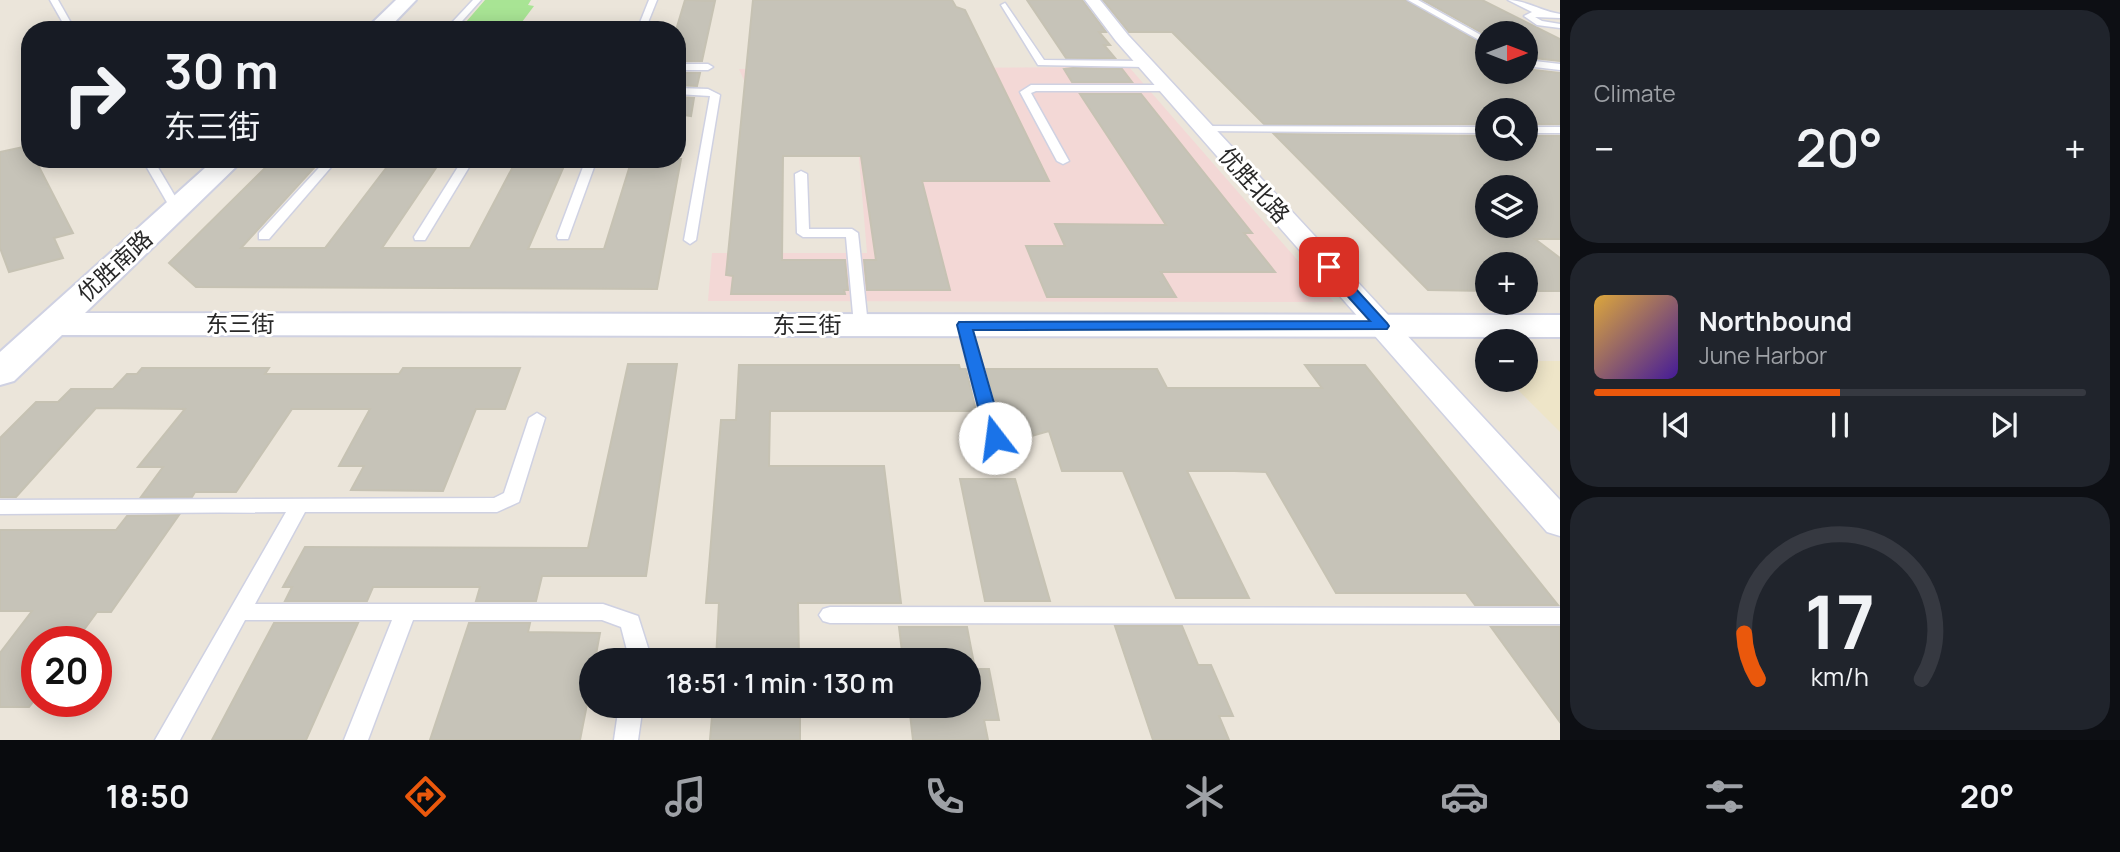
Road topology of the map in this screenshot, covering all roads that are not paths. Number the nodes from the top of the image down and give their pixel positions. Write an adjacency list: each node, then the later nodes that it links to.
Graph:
1 (54, 0): 11 (lane)
2 (407, 0): 12 (street)
3 (477, 0): 13 (lane)
4 (653, 0): 14 (lane)
5 (1093, 0): 17 (street, 优胜北路)
6 (1412, 0): 16 (lane)
7 (1512, 0): 9 (lane)
8 (1005, 5): 17 (lane)
9 (1540, 13): 10 (lane); 15 (lane)
10 (1560, 16)
11 (66, 21)
12 (385, 21)
13 (457, 21)
14 (645, 21)
15 (1560, 26)
16 (1475, 36)
17 (1144, 64): 22 (street, 优胜北路)
18 (1538, 64): 21 (lane)
19 (686, 67): 20 (lane)
20 (708, 67)
21 (1560, 67)
22 (1166, 88): 24 (street, 优胜北路); 28 (lane)
23 (686, 92): 39 (lane)
24 (1204, 129): 25 (lane); 43 (street, 优胜北路)
25 (1475, 130)
26 (1538, 130): 27 (lane)
27 (1560, 130)
28 (1063, 161)
29 (152, 168): 35 (lane)
30 (222, 168): 35 (street, 优胜南路)
31 (325, 168): 36 (lane)
32 (463, 168): 38 (lane)
33 (589, 168): 37 (lane)
34 (802, 174): 41 (lane)
35 (176, 208): 40 (street, 优胜南路)
36 (264, 236)
37 (563, 236)
38 (420, 237)
39 (690, 240)
40 (54, 324): 41 (street, 东三街); 45 (street, 优胜南路)
41 (861, 325): 42 (street, 东三街)
42 (964, 325): 43 (street, 东三街); 47 (lane)
43 (1382, 326): 44 (street, 东三街); 50 (street, 优胜北路)
44 (1560, 326)
45 (0, 373)
46 (537, 418): 48 (lane)
47 (1001, 461)
48 (299, 506): 49 (lane); 51 (lane)
49 (0, 507)
50 (1560, 523)
51 (239, 612): 52 (lane); 57 (lane)
52 (406, 612): 55 (lane); 58 (lane)
53 (830, 615): 54 (lane)
54 (1560, 616)
55 (638, 648)
56 (629, 718): 59 (lane)
57 (167, 740)
58 (356, 740)
59 (626, 740)

